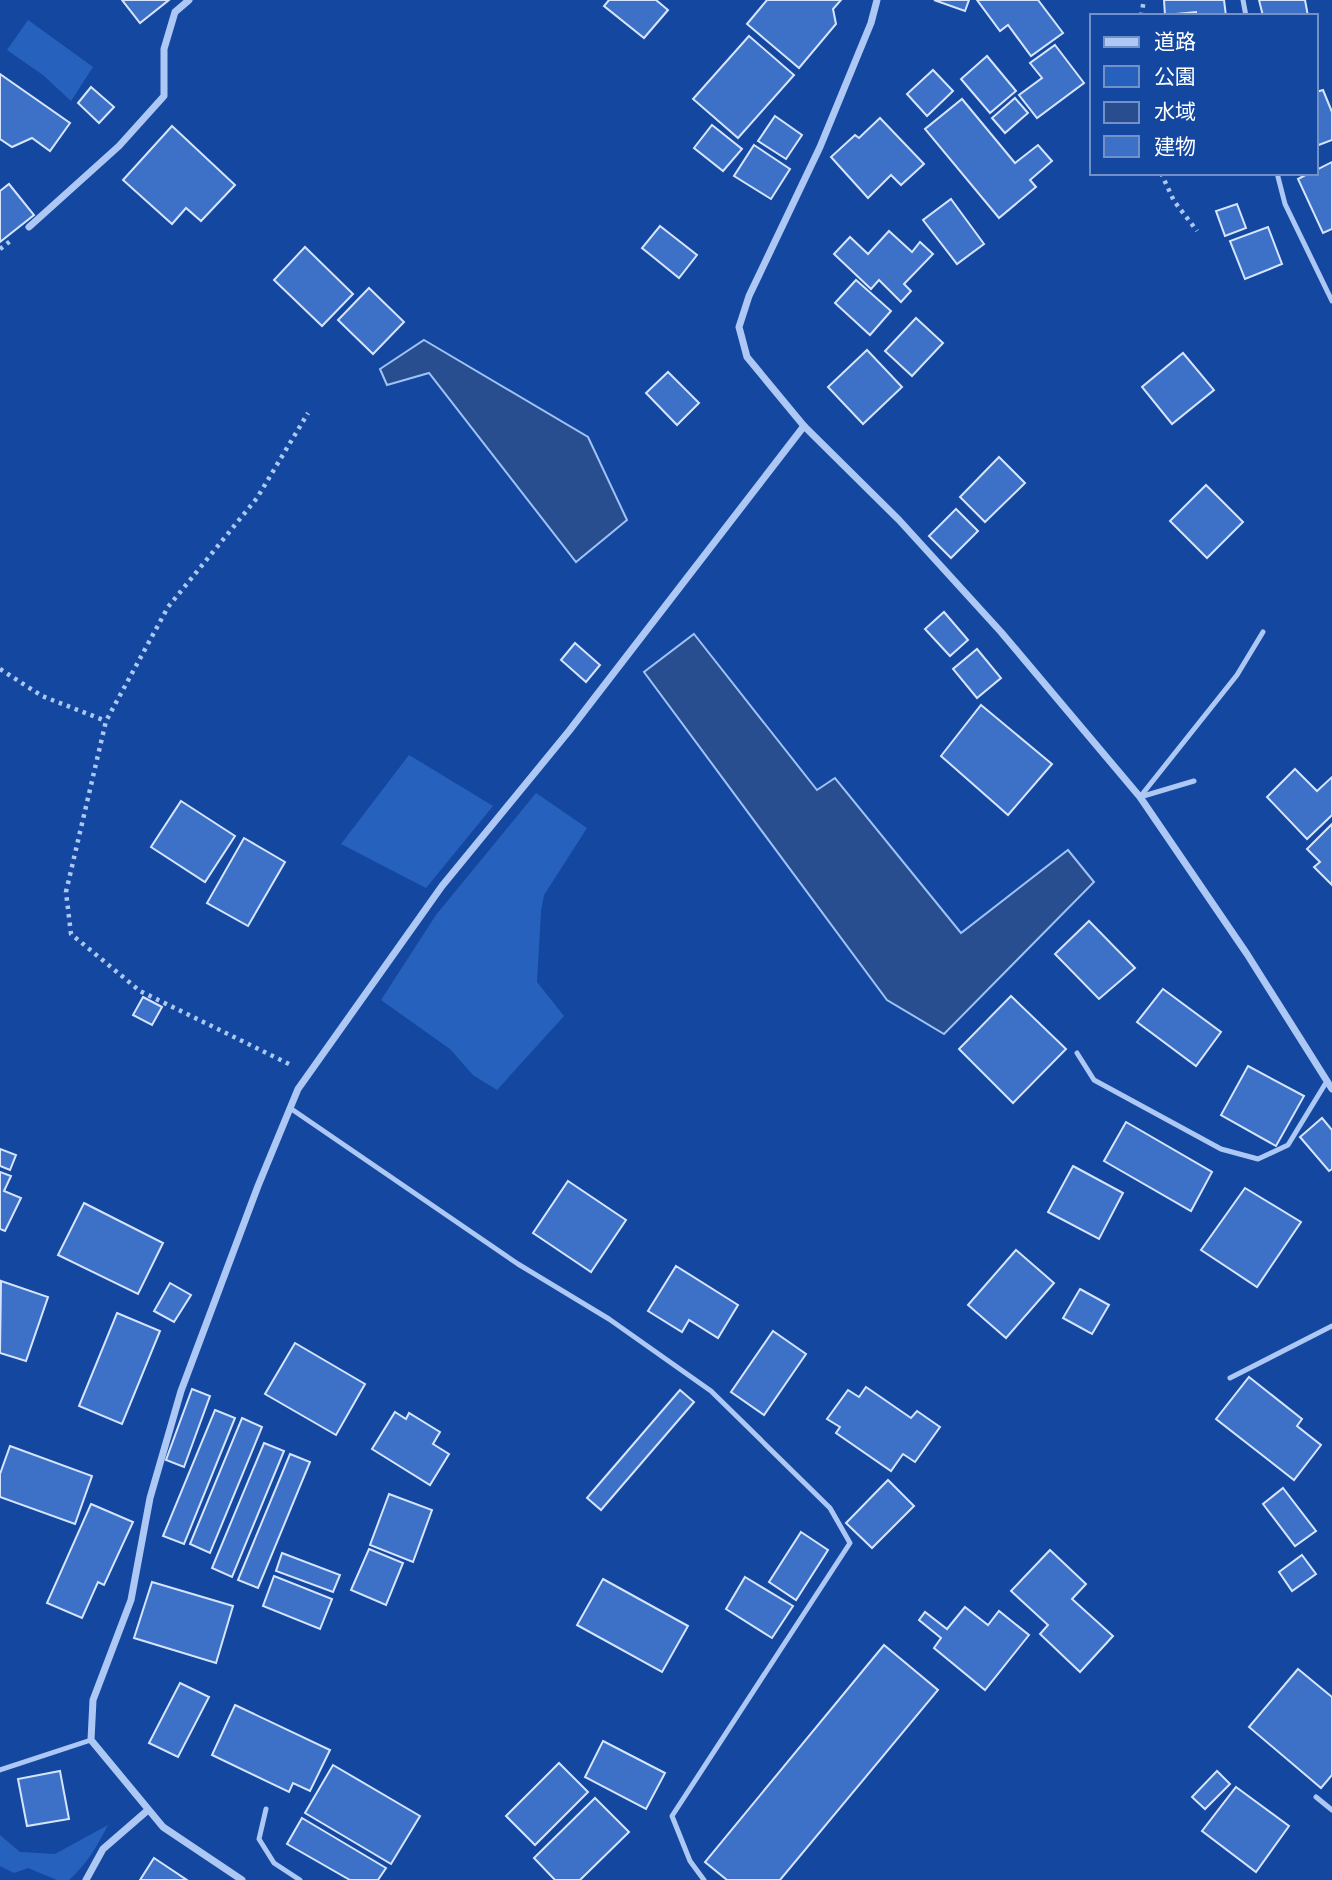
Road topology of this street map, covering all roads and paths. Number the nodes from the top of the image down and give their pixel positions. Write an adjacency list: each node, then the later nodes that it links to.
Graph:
1 (189, 0): 5 (street)
2 (877, 0): 9 (street)
3 (1162, 175): 6 (path)
4 (1278, 175): 7 (lane)
5 (29, 228)
6 (1197, 231)
7 (1332, 301)
8 (308, 413): 12 (path)
9 (804, 426): 14 (street); 16 (street)
10 (1263, 632): 14 (lane)
11 (0, 669): 12 (path)
12 (106, 721): 16 (path)
13 (1194, 781): 14 (lane)
14 (1140, 797): 17 (street)
15 (1077, 1053): 17 (lane)
16 (309, 1074): 19 (street)
17 (1327, 1081): 18 (street)
18 (1332, 1089)
19 (290, 1108): 22 (street); 31 (lane)
20 (1332, 1325): 21 (lane)
21 (1230, 1378)
22 (91, 1740): 23 (lane); 26 (street)
23 (0, 1770)
24 (1316, 1797): 27 (lane)
25 (267, 1809): 30 (lane)
26 (148, 1810): 28 (street); 29 (street)
27 (1332, 1810)
28 (86, 1880)
29 (242, 1880)
30 (300, 1880)
31 (704, 1880)

